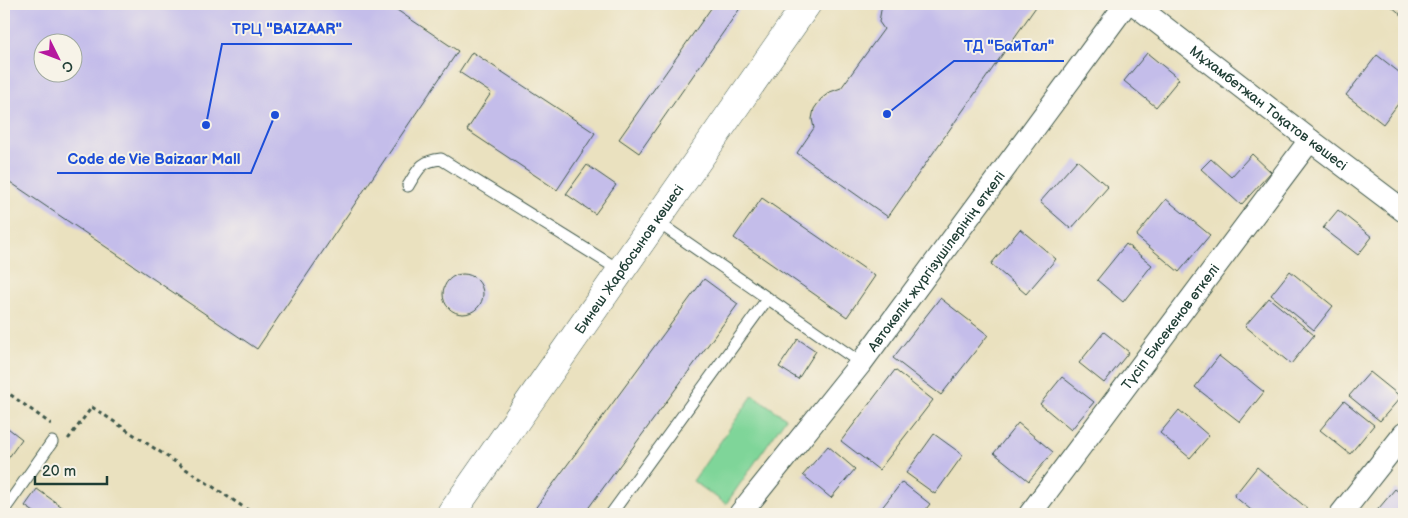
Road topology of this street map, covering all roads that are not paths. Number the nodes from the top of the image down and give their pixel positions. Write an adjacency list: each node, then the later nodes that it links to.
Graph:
1 (807, 4): 7 (street, Бинеш Жарбосынов көшесі)
2 (1126, 4): 10 (street, Автокөлік жүргізушілерінің өткелі)
3 (1134, 4): 4 (street, Мұхамбетжан Тоқатов көшесі)
4 (1310, 140): 6 (street, Мұхамбетжан Тоқатов көшесі); 17 (street, Түсіп Бисекенов өткелі)
5 (408, 186): 8 (lane)
6 (1404, 211)
7 (656, 221): 8 (street, Бинеш Жарбосынов көшесі); 9 (lane)
8 (621, 271): 14 (street, Бинеш Жарбосынов көшесі)
9 (768, 298): 10 (lane); 15 (lane)
10 (861, 363): 16 (street, Автокөлік жүргізушілерінің өткелі)
11 (1404, 434): 18 (street)
12 (52, 442): 13 (lane)
13 (4, 510)
14 (451, 514)
15 (611, 514)
16 (740, 514)
17 (1030, 514)
18 (1341, 514)

